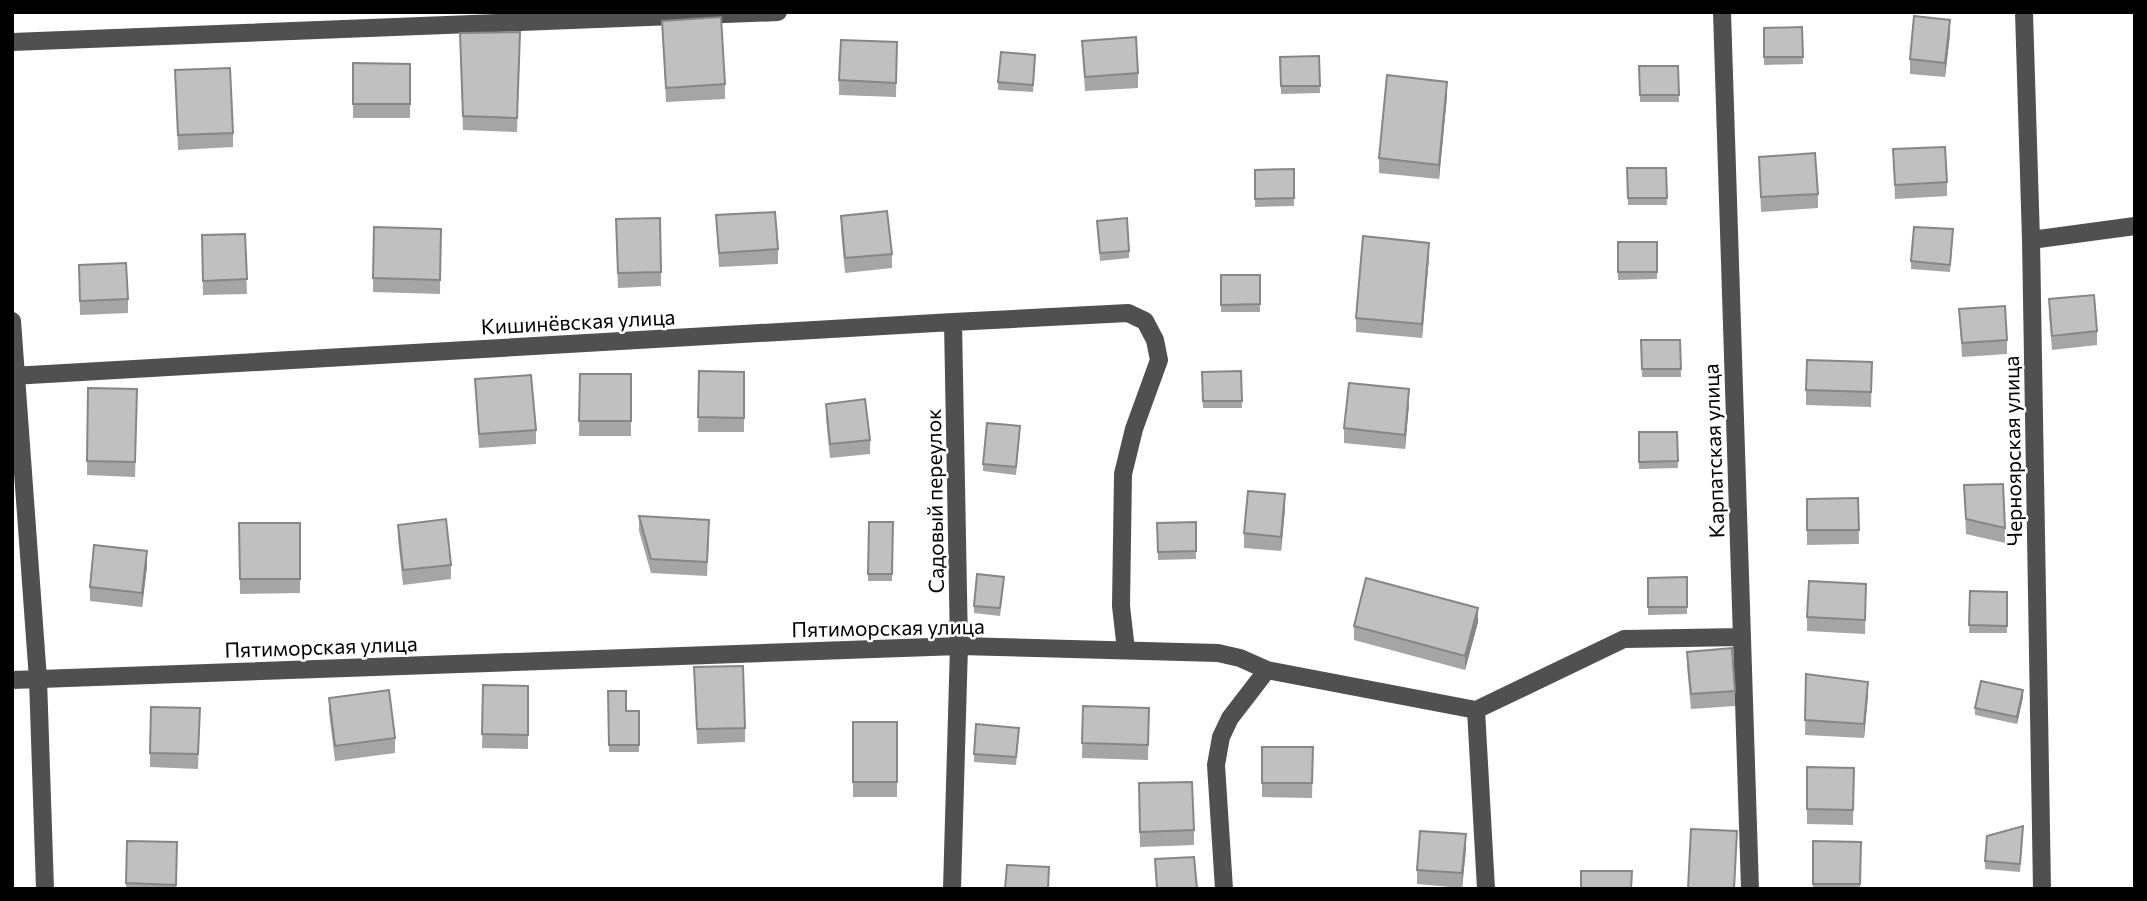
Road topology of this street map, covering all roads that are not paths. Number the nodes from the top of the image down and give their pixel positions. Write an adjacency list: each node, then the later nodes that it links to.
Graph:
1 (778, 12): 4 (street)
2 (1721, 12): 10 (street, Карпатская улица)
3 (2024, 12): 6 (street, Черноярская улица)
4 (12, 41)
5 (2135, 226): 6 (street)
6 (2031, 240): 22 (street, Черноярская улица)
7 (12, 321): 9 (street)
8 (953, 322): 9 (street, Кишинёвская улица); 11 (street, Садовый переулок); 12 (street, Кишинёвская улица)
9 (14, 376): 14 (street)
10 (1742, 637): 16 (street); 21 (street, Карпатская улица)
11 (959, 646): 12 (street, Пятиморская улица); 14 (street, Пятиморская улица); 18 (street, Садовый переулок)
12 (1126, 650): 13 (street, Пятиморская улица)
13 (1267, 670): 16 (street, Пятиморская улица); 19 (street)
14 (38, 679): 15 (street, Пятиморская улица); 17 (street)
15 (12, 680)
16 (1476, 710): 20 (street)
17 (45, 889)
18 (952, 889)
19 (1224, 889)
20 (1486, 889)
21 (1750, 889)
22 (2042, 889)

